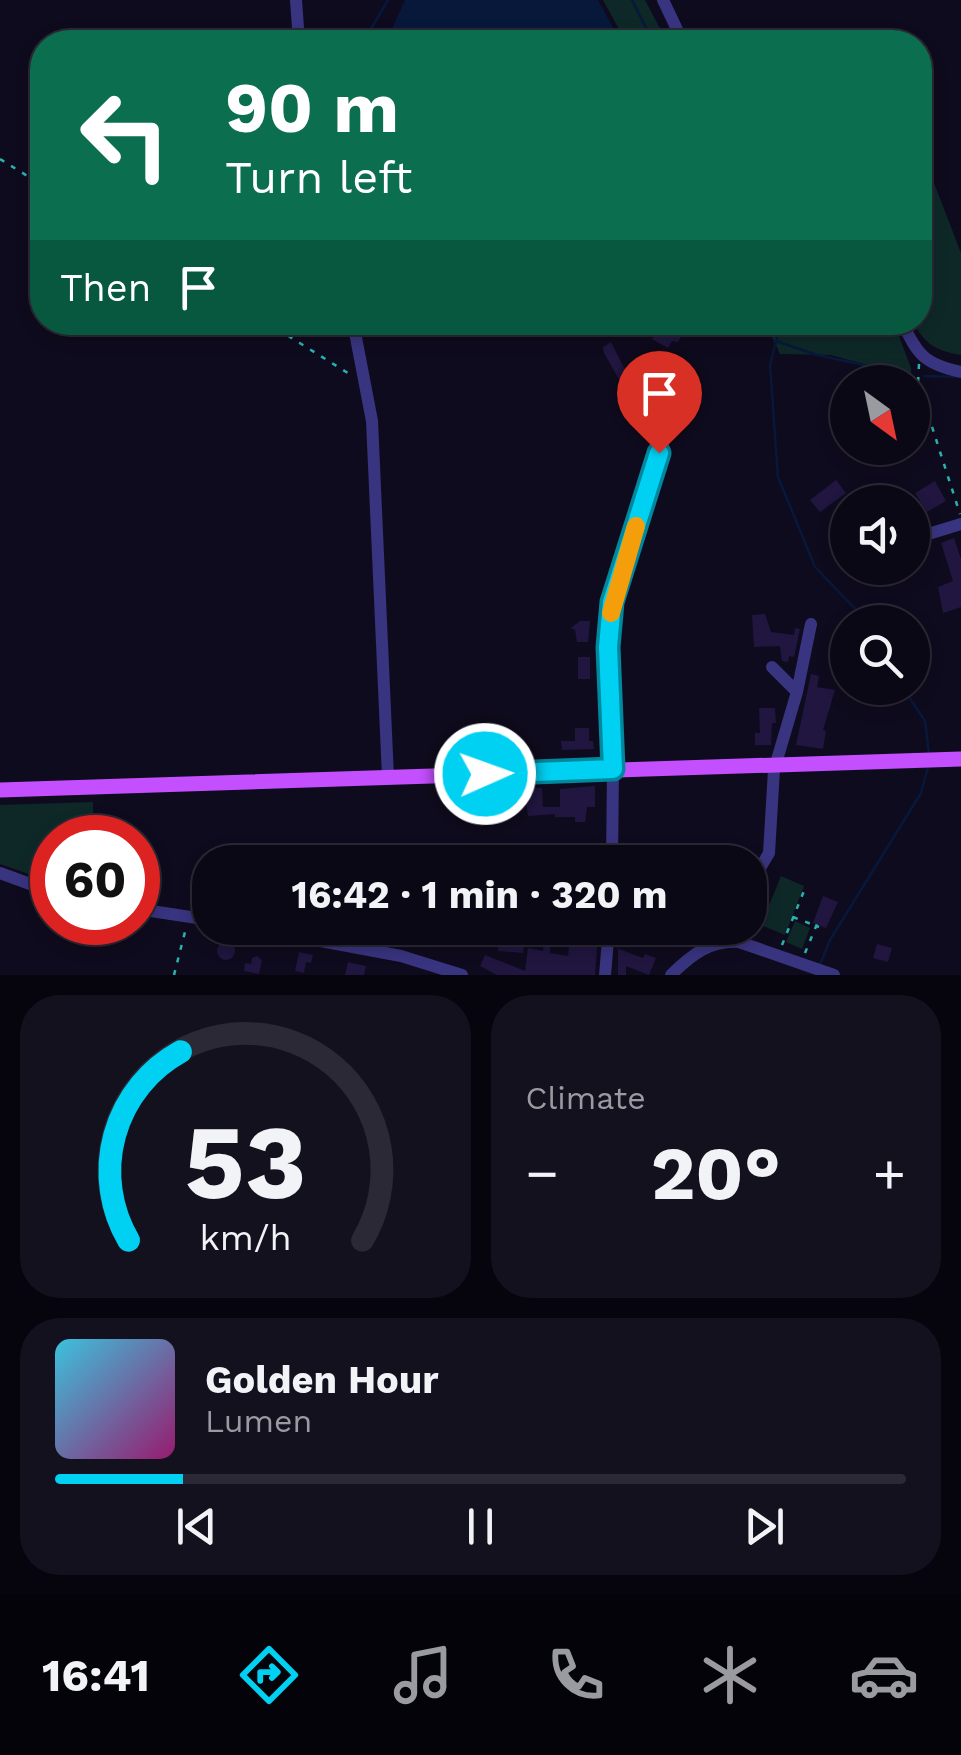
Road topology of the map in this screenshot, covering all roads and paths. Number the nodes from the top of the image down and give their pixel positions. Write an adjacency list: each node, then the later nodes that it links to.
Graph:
1 (296, 0): 3 (street)
2 (663, 0): 4 (street)
3 (298, 30)
4 (678, 30)
5 (0, 159): 6 (path)
6 (30, 178)
7 (287, 335): 13 (path)
8 (356, 335): 13 (street)
9 (909, 335): 10 (street)
10 (922, 358): 11 (street); 14 (path)
11 (961, 372)
12 (653, 377): 21 (street)
13 (366, 384): 22 (street)
14 (961, 520): 15 (street)
15 (930, 532)
16 (810, 624): 18 (street)
17 (772, 667): 18 (street)
18 (797, 692): 20 (street)
19 (961, 759): 20 (main road)
20 (776, 764): 21 (main road); 25 (street)
21 (613, 769): 22 (main road); 24 (street)
22 (388, 777): 23 (main road)
23 (0, 790)
24 (612, 845)
25 (767, 855)
26 (0, 873): 27 (street)
27 (30, 884)
28 (806, 886): 32 (path)
29 (160, 912): 30 (street)
30 (188, 916): 31 (street); 39 (path)
31 (192, 917)
32 (793, 917): 37 (path); 38 (path)
33 (342, 945): 40 (street)
34 (608, 945): 41 (street)
35 (709, 945): 42 (street)
36 (747, 945): 37 (street)
37 (778, 956): 38 (street)
38 (801, 964): 43 (street)
39 (174, 975)
40 (462, 975)
41 (606, 975)
42 (672, 975)
43 (834, 975)

